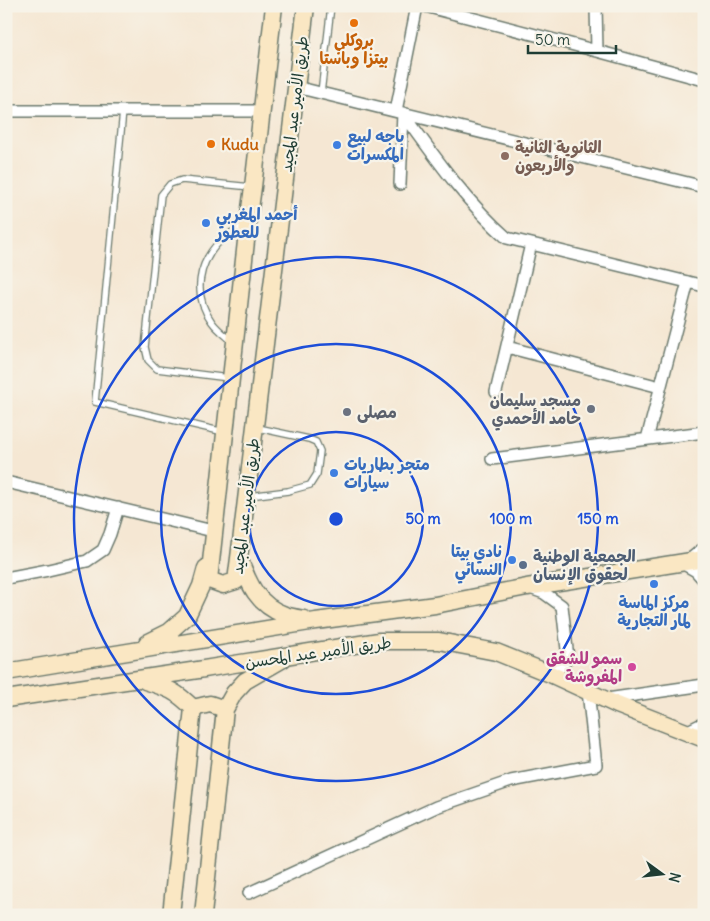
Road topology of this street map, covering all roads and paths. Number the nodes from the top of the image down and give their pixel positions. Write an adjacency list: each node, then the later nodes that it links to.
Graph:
1 (274, 6): 13 (main road, طريق الأمير عبد المجيد)
2 (306, 6): 9 (main road, طريق الأمير عبد المجيد)
3 (331, 6): 10 (lane)
4 (416, 6): 14 (street)
5 (425, 6): 7 (street)
6 (596, 6): 7 (street)
7 (597, 50): 8 (street)
8 (704, 80)
9 (296, 87): 10 (street); 27 (main road, طريق الأمير عبد المجيد)
10 (320, 93): 14 (street)
11 (6, 111): 12 (street)
12 (123, 111): 13 (street); 28 (lane)
13 (262, 111): 16 (main road, طريق الأمير عبد المجيد)
14 (400, 112): 15 (street); 17 (street); 19 (street)
15 (400, 184)
16 (253, 187): 18 (main road, طريق الأمير عبد المجيد); 24 (lane)
17 (704, 187)
18 (248, 222): 22 (main road, طريق الأمير عبد المجيد); 22 (lane)
19 (531, 244): 20 (street); 23 (street)
20 (688, 282): 21 (street); 25 (street)
21 (704, 286)
22 (235, 344): 24 (main road, طريق الأمير عبد المجيد)
23 (506, 347): 25 (street); 26 (street)
24 (231, 378): 28 (main road, طريق الأمير عبد المجيد)
25 (660, 387): 30 (street)
26 (496, 392)
27 (256, 427): 33 (main road, طريق الأمير عبد المجيد); 33 (lane)
28 (225, 432): 35 (main road, طريق الأمير عبد المجيد)
29 (704, 432): 30 (street)
30 (647, 440): 31 (street)
31 (492, 459)
32 (6, 482): 34 (street)
33 (247, 496): 38 (main road, طريق الأمير عبد المجيد)
34 (118, 508): 35 (street); 41 (street)
35 (213, 531): 37 (main road, طريق الأمير عبد المجيد)
36 (704, 548): 40 (street)
37 (211, 554): 38 (main road, طريق الأمير عبد المجيد); 45 (main road)
38 (240, 558): 44 (main road)
39 (704, 559): 40 (main road, طريق الأمير عبد المحسن)
40 (685, 562): 42 (street); 43 (main road, طريق الأمير عبد المحسن)
41 (6, 578)
42 (704, 580)
43 (527, 587): 44 (main road, طريق الأمير عبد المحسن); 48 (street)
44 (316, 621): 45 (main road, طريق الأمير عبد المحسن)
45 (133, 651): 47 (main road, طريق الأمير عبد المحسن)
46 (292, 654): 48 (main road, طريق الأمير عبد المحسن); 49 (main road, طريق الأمير عبد المحسن); 55 (main road)
47 (6, 672)
48 (548, 674): 51 (main road, طريق الأمير عبد المحسن)
49 (138, 680): 52 (main road, طريق الأمير عبد المحسن); 54 (main road)
50 (704, 685): 53 (street)
51 (588, 692): 53 (main road, طريق الأمير عبد المحسن); 59 (street)
52 (6, 699)
53 (605, 700): 57 (main road, طريق الأمير عبد المحسن)
54 (193, 708): 55 (main road); 60 (main road)
55 (225, 709): 61 (main road)
56 (704, 723): 57 (street)
57 (686, 732): 58 (main road, طريق الأمير عبد المحسن)
58 (704, 738)
59 (249, 893)
60 (171, 915)
61 (203, 915)

